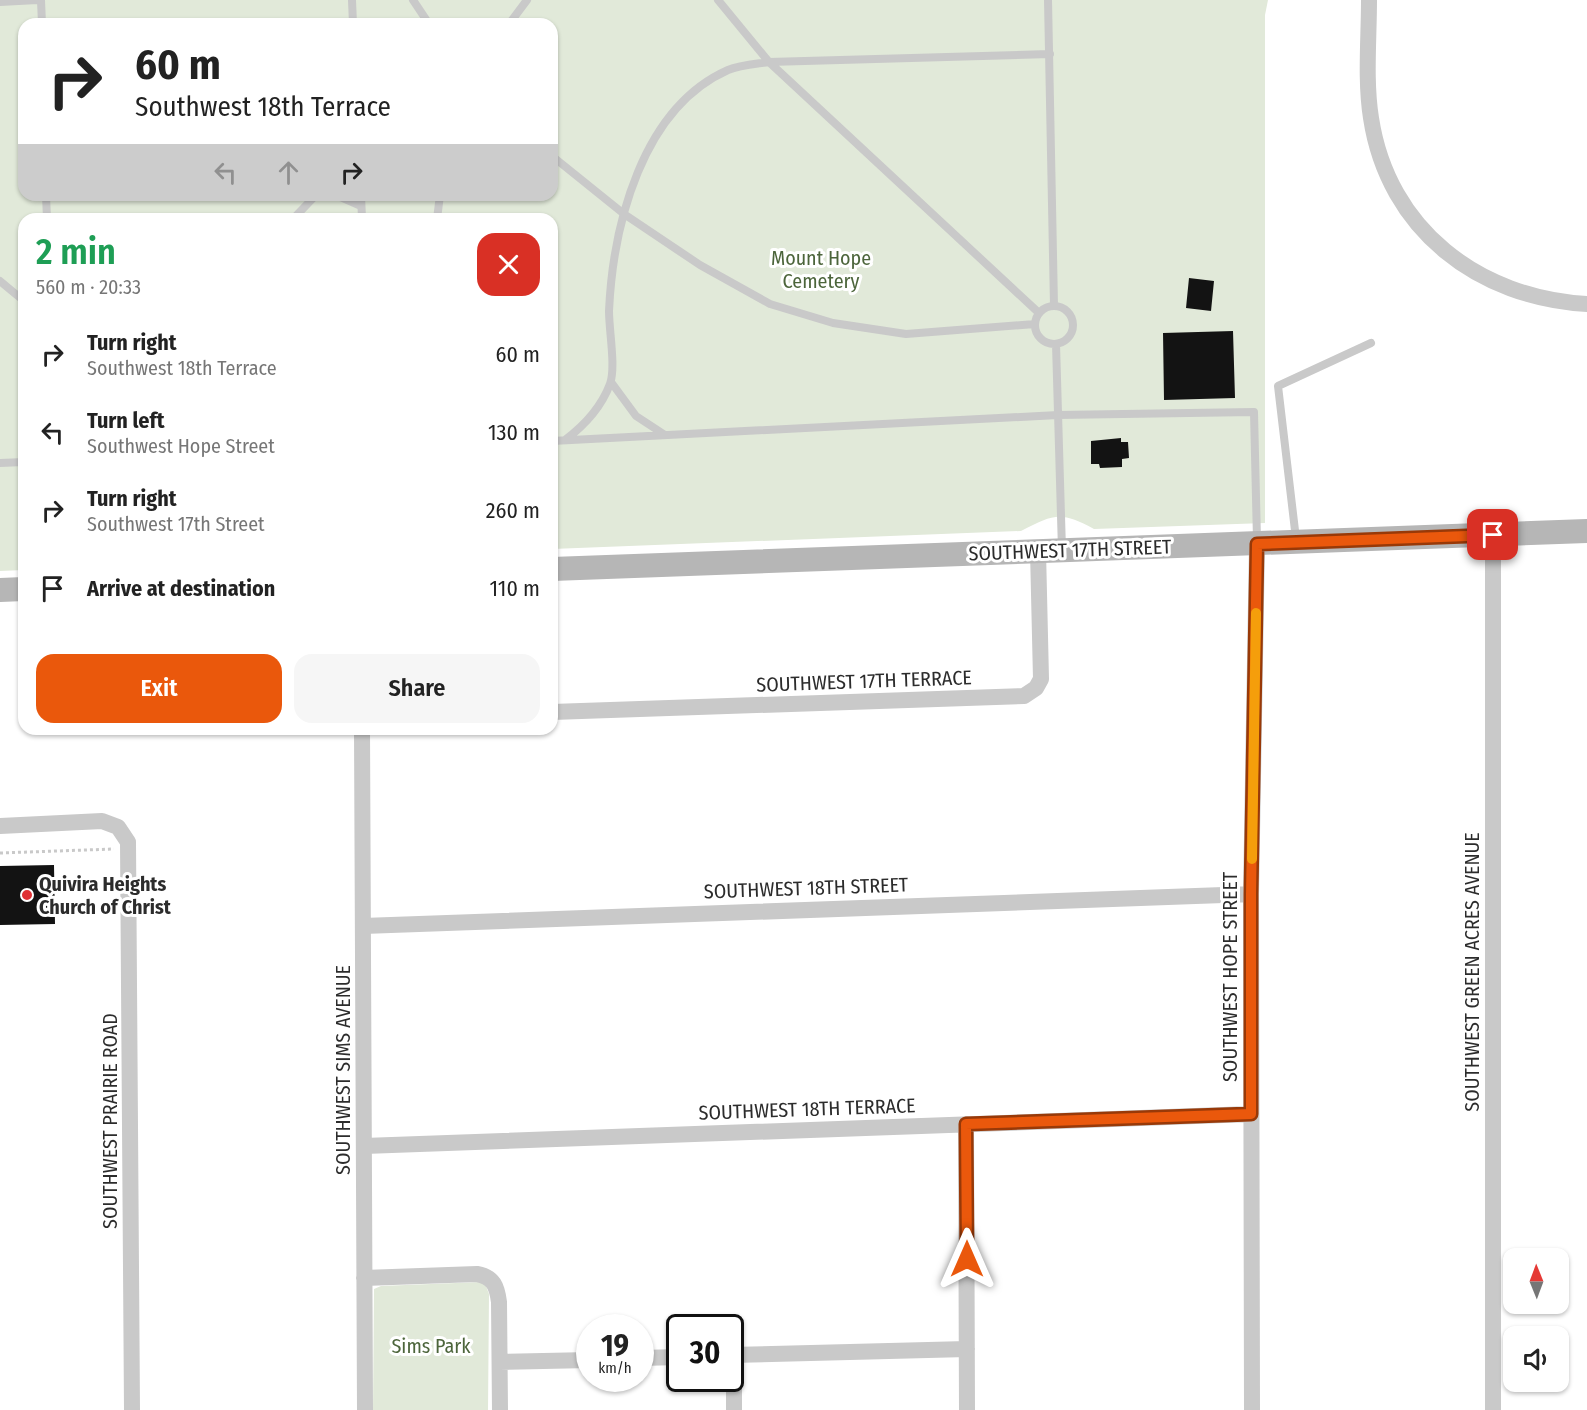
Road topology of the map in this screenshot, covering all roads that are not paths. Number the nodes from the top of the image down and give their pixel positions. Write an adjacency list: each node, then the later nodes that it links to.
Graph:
1 (39, 0): 8 (lane); 9 (lane)
2 (352, 0): 10 (lane)
3 (413, 0): 11 (lane)
4 (527, 0): 12 (lane)
5 (718, 0): 14 (lane)
6 (1048, 0): 13 (lane)
7 (1369, 0): 25 (street)
8 (0, 2)
9 (41, 18)
10 (353, 18)
11 (425, 18)
12 (514, 18)
13 (1050, 54): 14 (lane); 26 (lane)
14 (769, 62): 22 (lane); 27 (lane)
15 (558, 161): 22 (lane)
16 (310, 201): 20 (lane)
17 (350, 201): 19 (lane)
18 (362, 201): 19 (lane)
19 (362, 206): 21 (lane)
20 (299, 213)
21 (362, 213)
22 (624, 214): 28 (lane); 31 (lane)
23 (0, 281): 24 (lane)
24 (18, 297)
25 (1587, 304)
26 (1054, 306): 27 (lane); 30 (lane)
27 (1039, 313): 28 (lane)
28 (1035, 324): 30 (lane)
29 (1371, 343): 40 (lane)
30 (1056, 344): 32 (lane)
31 (611, 382): 33 (lane); 35 (lane)
32 (1058, 414): 33 (lane); 41 (lane); 42 (lane)
33 (666, 435): 35 (lane)
34 (558, 441): 35 (lane)
35 (565, 441)
36 (18, 462): 37 (lane)
37 (0, 463)
38 (1587, 531): 39 (main road, SOUTHWEST 17TH STREET)
39 (1493, 535): 40 (main road, SOUTHWEST 17TH STREET); 66 (street, SOUTHWEST GREEN ACRES AVENUE)
40 (1297, 542): 41 (main road, SOUTHWEST 17TH STREET)
41 (1257, 544): 42 (main road, SOUTHWEST 17TH STREET); 49 (street, SOUTHWEST HOPE STREET)
42 (1050, 550): 43 (main road, SOUTHWEST 17TH STREET); 46 (street, SOUTHWEST 17TH TERRACE)
43 (558, 569)
44 (18, 589): 45 (main road)
45 (0, 590)
46 (558, 712)
47 (362, 735): 50 (street, SOUTHWEST SIMS AVENUE)
48 (0, 826): 60 (street, SOUTHWEST PRAIRIE ROAD)
49 (1251, 894): 50 (street, SOUTHWEST 18TH STREET); 51 (street, SOUTHWEST HOPE STREET)
50 (363, 926): 53 (street, SOUTHWEST SIMS AVENUE)
51 (1251, 1114): 52 (street, SOUTHWEST 18TH TERRACE); 65 (street, SOUTHWEST HOPE STREET)
52 (966, 1124): 53 (street, SOUTHWEST 18TH TERRACE); 55 (street)
53 (364, 1146): 54 (street, SOUTHWEST SIMS AVENUE)
54 (364, 1278): 58 (street); 61 (street, SOUTHWEST SIMS AVENUE)
55 (967, 1349): 56 (street); 64 (street)
56 (744, 1355)
57 (576, 1360): 58 (street)
58 (500, 1362): 62 (street)
59 (733, 1392): 63 (street)
60 (132, 1410)
61 (365, 1410)
62 (500, 1410)
63 (734, 1410)
64 (967, 1410)
65 (1252, 1410)
66 (1493, 1410)

